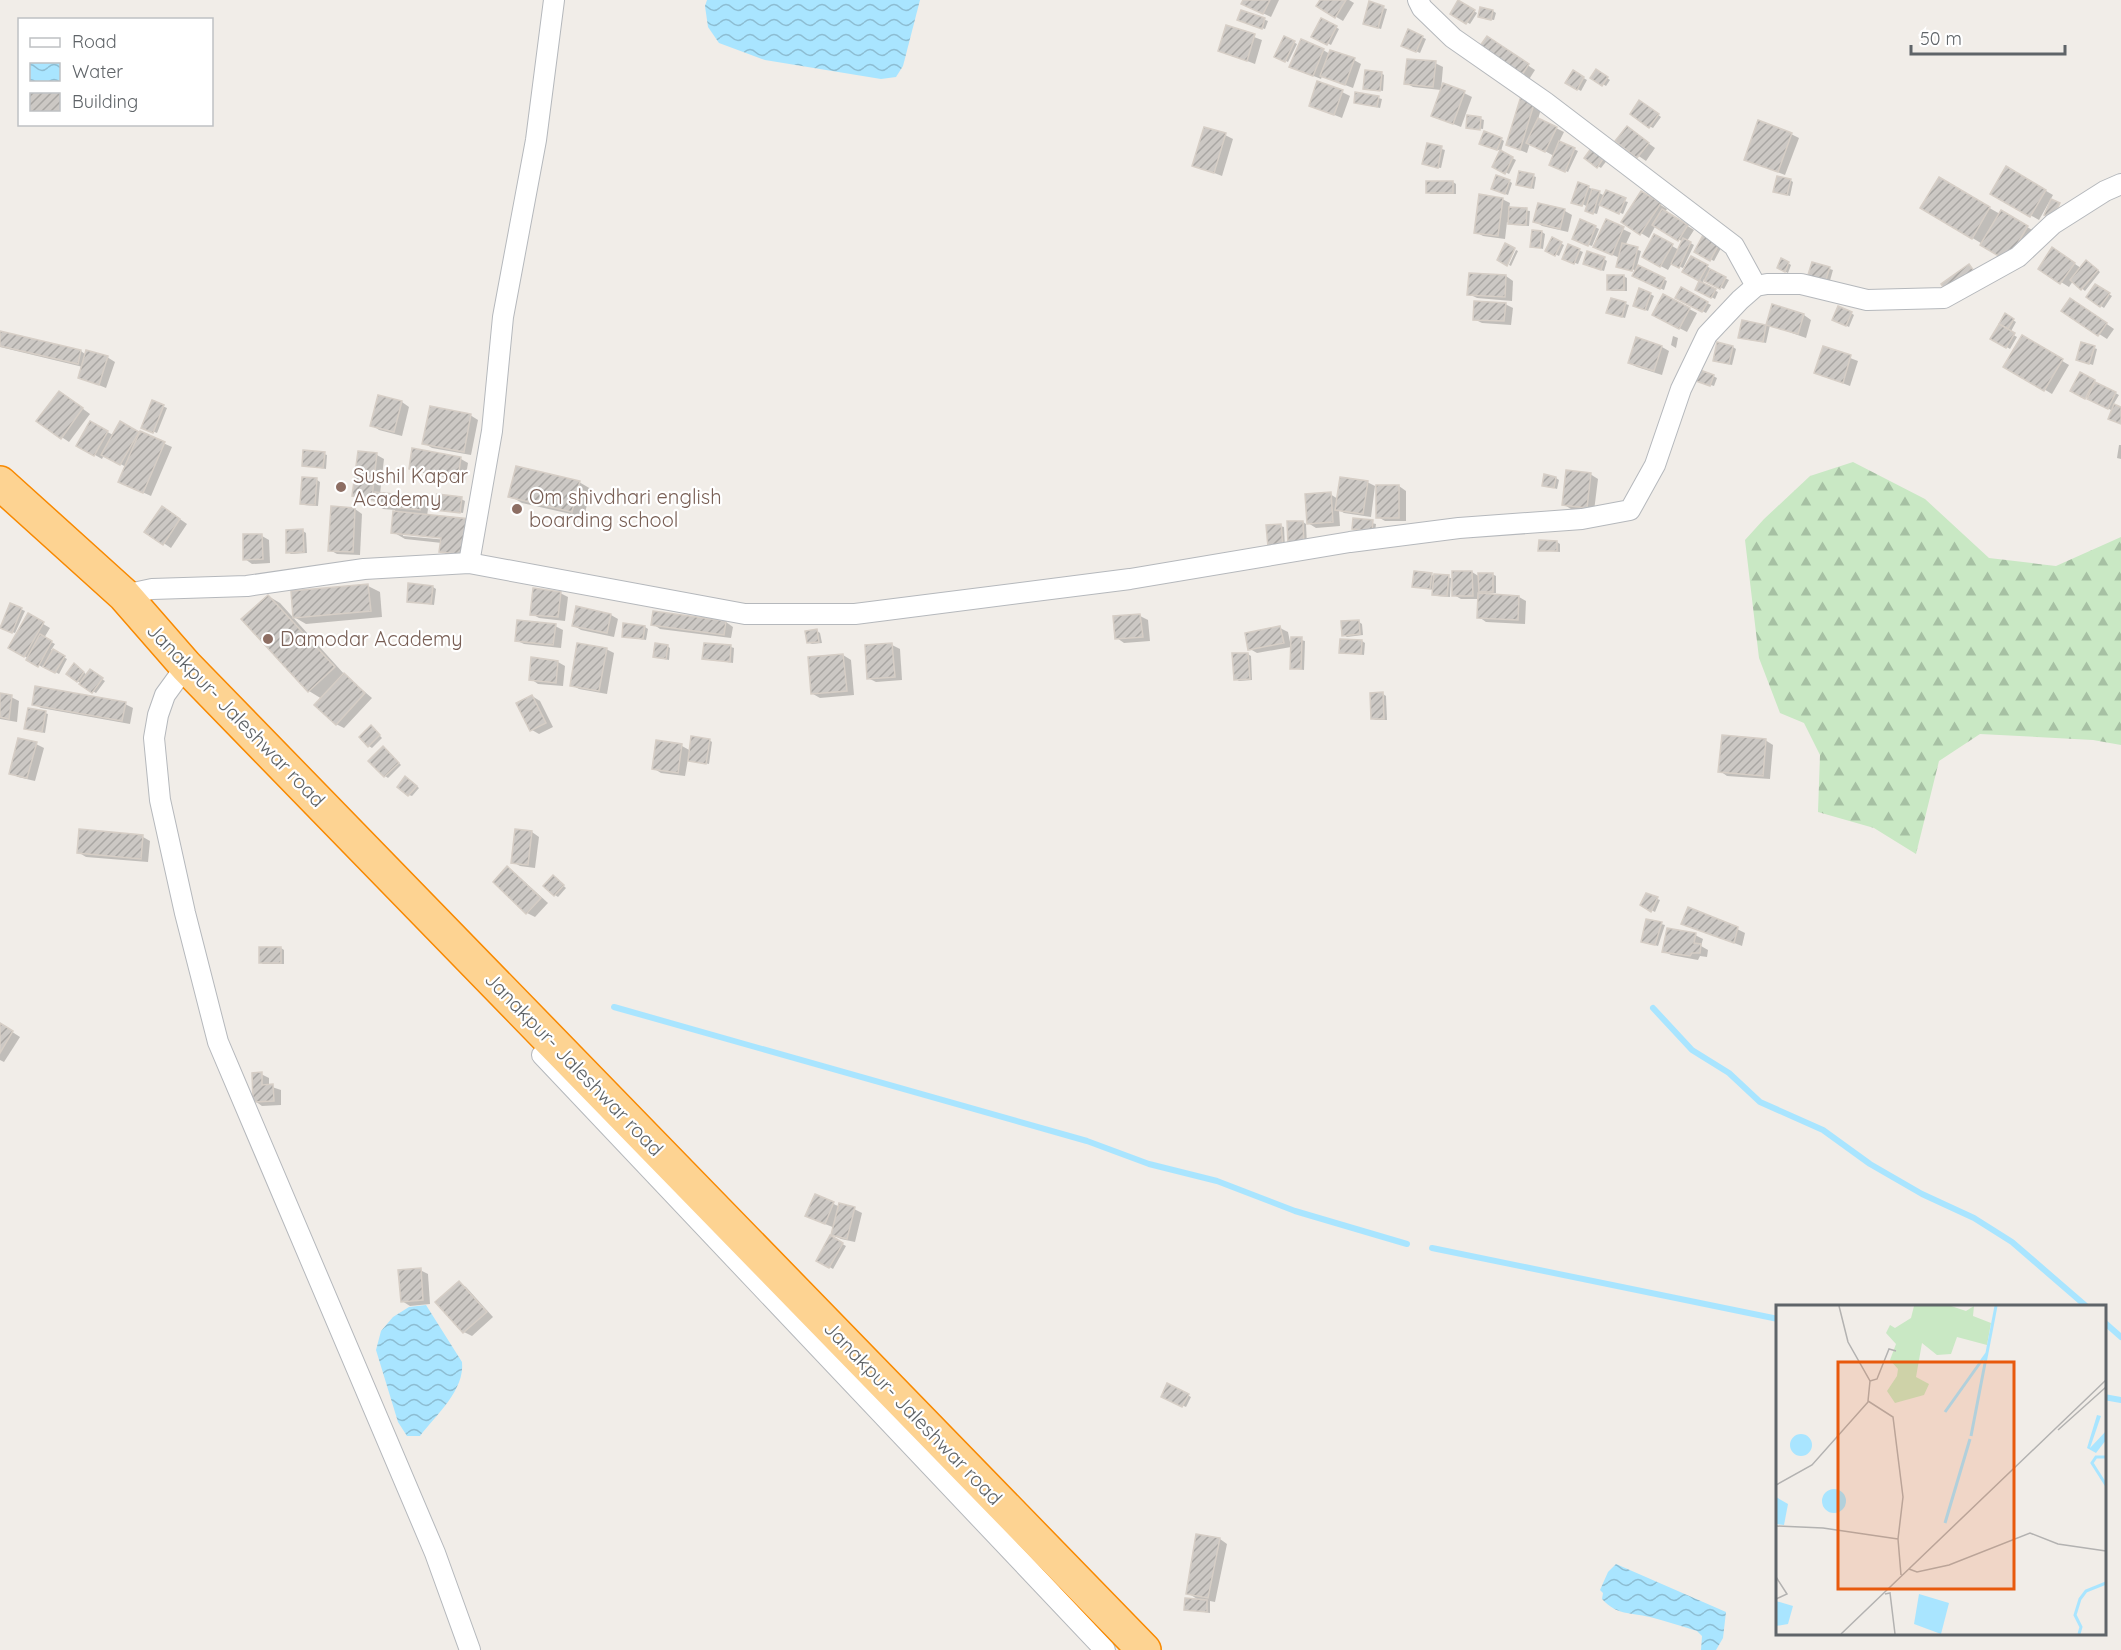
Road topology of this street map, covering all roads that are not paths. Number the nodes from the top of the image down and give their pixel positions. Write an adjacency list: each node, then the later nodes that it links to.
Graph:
1 (554, 0): 6 (street)
2 (1418, 0): 4 (street)
3 (2121, 184): 4 (street)
4 (1756, 286): 6 (street)
5 (0, 483): 7 (highway, Janakpur- Jaleshwar road)
6 (469, 563): 7 (street)
7 (123, 595): 8 (highway, Janakpur- Jaleshwar road)
8 (186, 666): 10 (street); 12 (highway, Janakpur- Jaleshwar road)
9 (214, 701): 11 (street)
10 (470, 1650)
11 (1105, 1650)
12 (1144, 1650)

